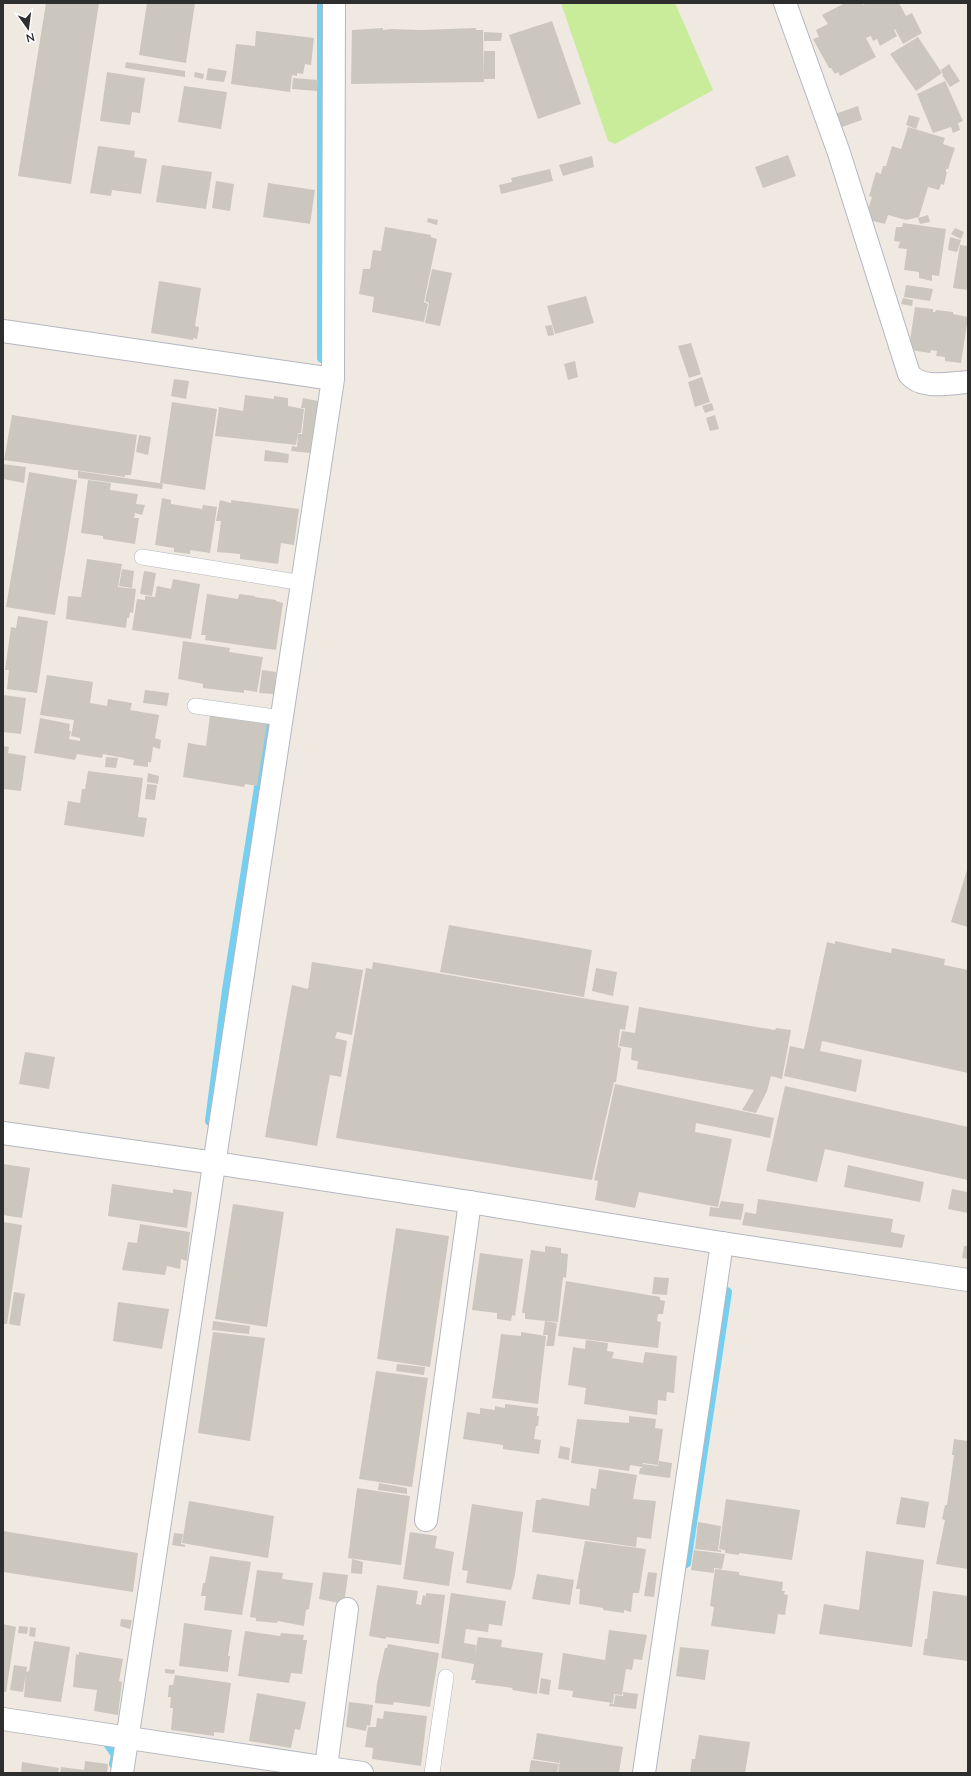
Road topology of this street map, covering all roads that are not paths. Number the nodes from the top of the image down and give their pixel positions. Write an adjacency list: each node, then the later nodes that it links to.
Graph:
1 (334, 3): 4 (street)
2 (785, 3): 5 (street)
3 (3, 331): 4 (street)
4 (333, 379): 7 (street)
5 (968, 382)
6 (142, 557): 7 (lane)
7 (303, 583): 9 (street)
8 (195, 706): 9 (lane)
9 (282, 718): 11 (street)
10 (3, 1133): 11 (street)
11 (215, 1163): 12 (street); 19 (street)
12 (470, 1202): 13 (street); 15 (street)
13 (722, 1243): 14 (street); 24 (street)
14 (968, 1280)
15 (426, 1520)
16 (347, 1610): 20 (street)
17 (446, 1677): 23 (lane)
18 (3, 1719): 19 (street)
19 (128, 1736): 20 (street); 21 (street)
20 (326, 1767): 22 (street)
21 (122, 1773)
22 (362, 1773)
23 (432, 1773)
24 (644, 1773)

